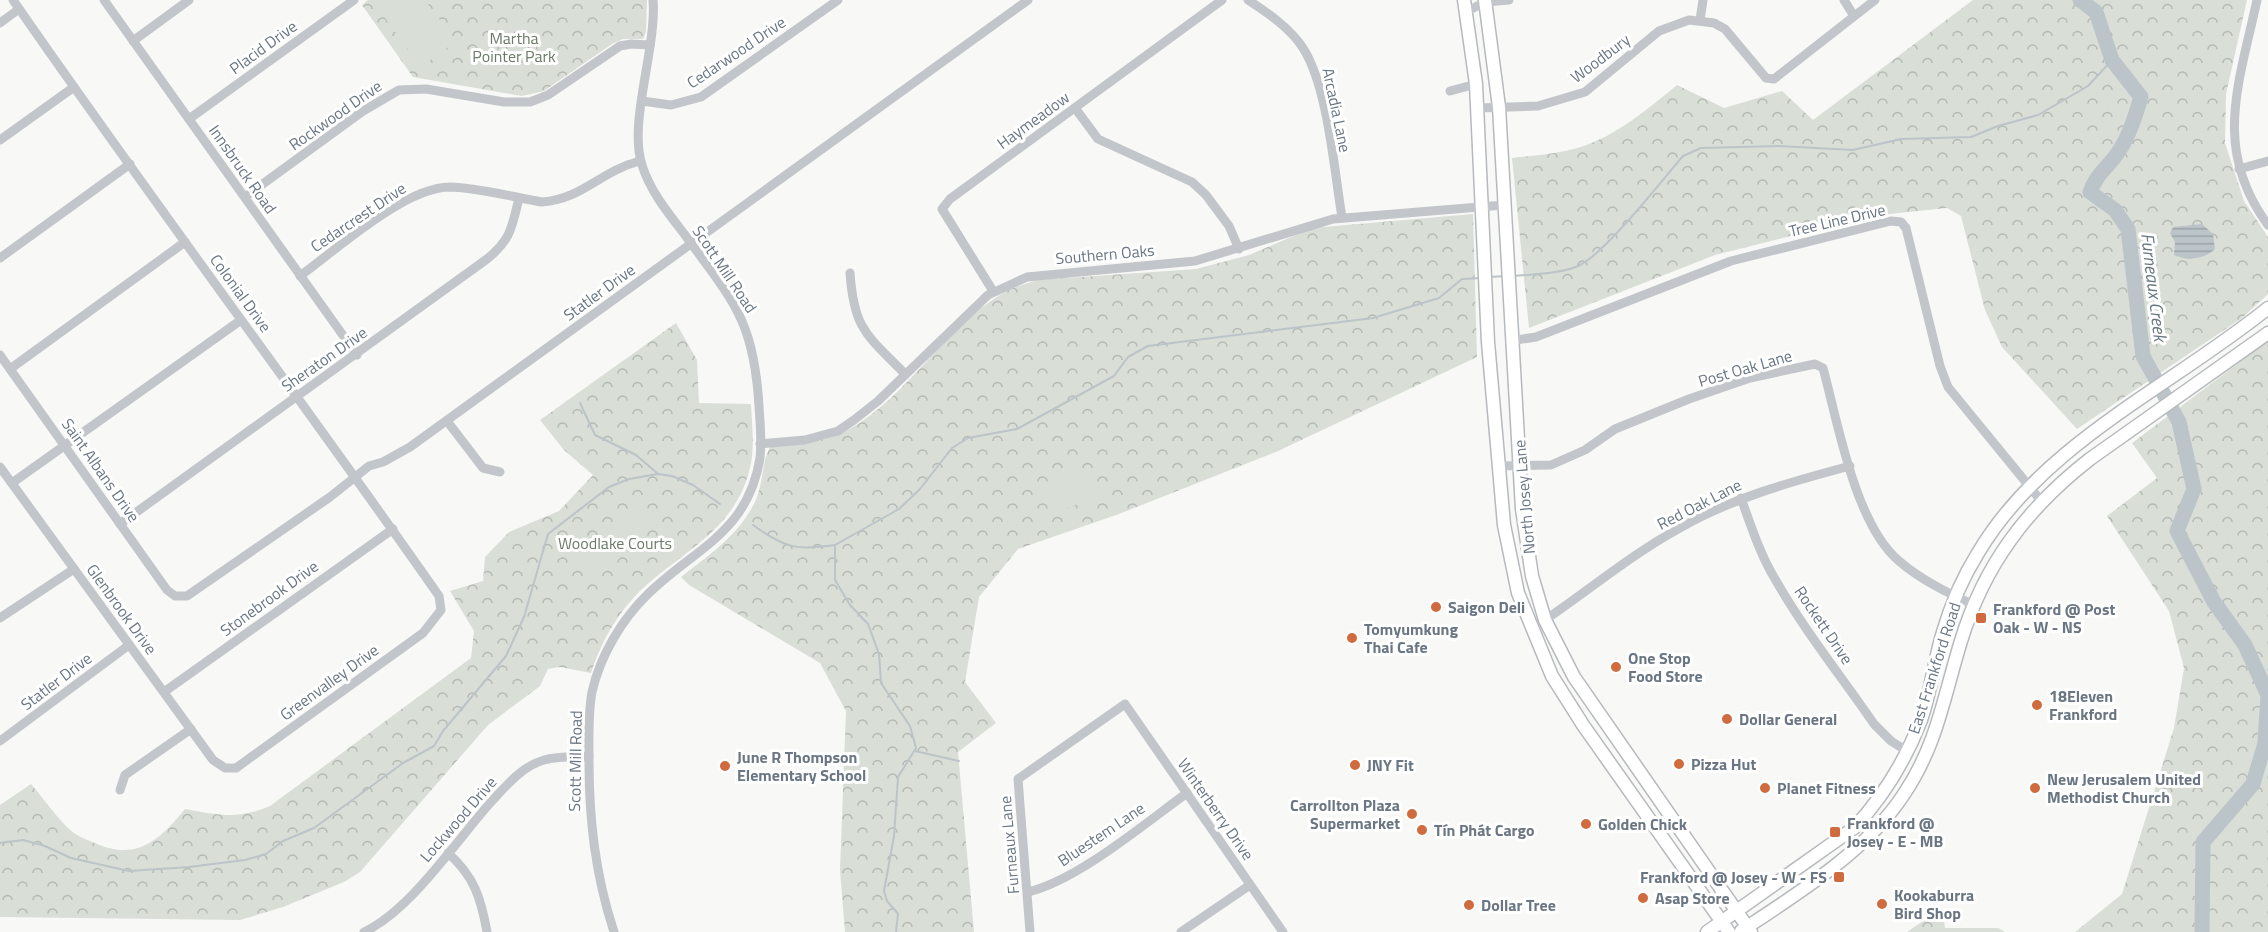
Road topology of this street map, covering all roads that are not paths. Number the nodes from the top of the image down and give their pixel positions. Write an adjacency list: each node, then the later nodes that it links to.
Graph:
1 (13, 0): 17 (street, Colonial Drive)
2 (104, 0): 21 (street, Innsbruck Road)
3 (189, 0): 21 (street)
4 (354, 0): 30 (street, Placid Drive)
5 (653, 0): 22 (street, Scott Mill Road)
6 (838, 0): 26 (street, Cedarwood Drive)
7 (1028, 0): 43 (street, Statler Drive)
8 (1222, 0): 28 (street, Haymeadow)
9 (1248, 0): 40 (street, Arcadia Lane)
10 (1509, 0): 15 (street)
11 (1703, 0): 19 (street)
12 (1844, 0): 18 (street)
13 (1875, 0): 18 (street)
14 (2257, 0): 35 (street)
15 (1485, 1): 16 (street); 27 (main road, North Josey Lane)
16 (1466, 5): 23 (main road, North Josey Lane)
17 (19, 9): 20 (street); 24 (street, Colonial Drive)
18 (1854, 16): 19 (street)
19 (1700, 20): 27 (street, Woodbury)
20 (0, 23)
21 (133, 41): 30 (street, Innsbruck Road)
22 (650, 45): 26 (street, Scott Mill Road); 36 (street, Rockwood Drive)
23 (1476, 84): 25 (street); 29 (main road, North Josey Lane)
24 (74, 87): 31 (street); 34 (street, Colonial Drive)
25 (1450, 91)
26 (642, 101): 32 (street, Scott Mill Road)
27 (1499, 107): 29 (street, Woodbury); 38 (main road, North Josey Lane)
28 (1075, 108): 44 (street); 48 (street, Haymeadow)
29 (1477, 108): 39 (main road, North Josey Lane)
30 (189, 119): 36 (street, Innsbruck Road)
31 (0, 140)
32 (640, 161): 37 (street, Cedarcrest Drive); 43 (street, Scott Mill Road)
33 (2268, 161): 35 (street)
34 (130, 164): 42 (street, Colonial Drive); 45 (street)
35 (2239, 169): 41 (street)
36 (245, 197): 47 (street, Innsbruck Road)
37 (519, 198): 47 (street, Cedarcrest Drive); 54 (street, Sheraton Drive)
38 (1504, 205): 39 (street, Southern Oaks); 52 (main road, North Josey Lane)
39 (1482, 207): 40 (street, Southern Oaks); 61 (main road, North Josey Lane)
40 (1342, 217): 44 (street, Southern Oaks)
41 (2268, 225)
42 (185, 242): 50 (street, Colonial Drive); 55 (street)
43 (692, 245): 58 (street, Statler Drive); 59 (street, Scott Mill Road)
44 (1239, 249): 48 (street, Southern Oaks)
45 (0, 258)
46 (850, 273): 56 (street)
47 (300, 276): 54 (street, Innsbruck Road)
48 (993, 291): 56 (street, Southern Oaks)
49 (2268, 308): 68 (main road, East Frankford Road)
50 (241, 320): 57 (street, Colonial Drive); 60 (street)
51 (2268, 333): 70 (main road, East Frankford Road)
52 (1510, 341): 62 (main road, North Josey Lane); 68 (street, Tree Line Drive)
53 (0, 355): 55 (street, Saint Albans Drive)
54 (357, 355): 57 (street, Sheraton Drive)
55 (10, 369): 60 (street, Saint Albans Drive)
56 (905, 374): 59 (street, Southern Oaks)
57 (298, 396): 66 (street, Colonial Drive); 71 (street, Sheraton Drive)
58 (447, 421): 65 (street); 66 (street, Statler Drive)
59 (760, 444): 88 (street, Scott Mill Road)
60 (66, 446): 67 (street); 71 (street, Saint Albans Drive)
61 (1500, 466): 62 (street, Post Oak Lane); 84 (main road, North Josey Lane)
62 (1521, 466): 63 (street, Post Oak Lane); 79 (main road, North Josey Lane)
63 (1850, 466): 69 (street, Red Oak Lane); 75 (street, Post Oak Lane)
64 (0, 467): 67 (street, Glenbrook Drive)
65 (500, 472)
66 (355, 476): 72 (street, Colonial Drive); 74 (street, Statler Drive)
67 (12, 483): 73 (street, Glenbrook Drive)
68 (2030, 488): 70 (street, Tree Line Drive); 75 (main road, East Frankford Road)
69 (1741, 498): 79 (street, Red Oak Lane); 87 (street, Rockett Drive)
70 (2042, 502): 77 (main road, East Frankford Road)
71 (120, 524): 74 (street, Saint Albans Drive)
72 (393, 529): 76 (street, Colonial Drive); 81 (street, Stonebrook Drive)
73 (74, 569): 78 (street); 80 (street, Glenbrook Drive)
74 (181, 596)
75 (1957, 597): 77 (street, Post Oak Lane); 87 (main road, East Frankford Road)
76 (442, 605): 89 (street, Greenvalley Drive)
77 (1974, 605): 93 (main road, East Frankford Road)
78 (0, 618)
79 (1545, 620): 83 (main road, North Josey Lane)
80 (129, 645): 81 (street, Glenbrook Drive); 86 (street, Statler Drive)
81 (164, 692): 85 (street, Glenbrook Drive)
82 (1125, 704): 91 (street, Winterberry Drive); 96 (street, Furneaux Lane)
83 (1596, 711): 84 (main road); 97 (main road, North Josey Lane)
84 (1583, 725): 98 (main road, North Josey Lane)
85 (191, 729): 89 (street, Glenbrook Drive); 90 (street)
86 (0, 741)
87 (1907, 751): 92 (main road, East Frankford Road)
88 (589, 756): 94 (street, Lockwood Drive); 102 (street, Scott Mill Road)
89 (222, 766)
90 (120, 790)
91 (1187, 793): 95 (street, Winterberry Drive); 96 (street, Bluestem Lane)
92 (1863, 818): 93 (main road); 97 (main road, East Frankford Road)
93 (1875, 831): 99 (main road, East Frankford Road)
94 (448, 853): 100 (street, Lockwood Drive); 101 (street)
95 (1250, 885): 104 (street); 105 (street, Winterberry Drive)
96 (1028, 892): 103 (street, Furneaux Lane)
97 (1737, 911): 98 (main road, East Frankford Road); 99 (main road, North Josey Lane)
98 (1726, 926): 106 (main road, East Frankford Road)
99 (1746, 930)
100 (364, 932)
101 (487, 932)
102 (614, 932)
103 (1030, 932)
104 (1182, 932)
105 (1283, 932)
106 (1707, 932)

